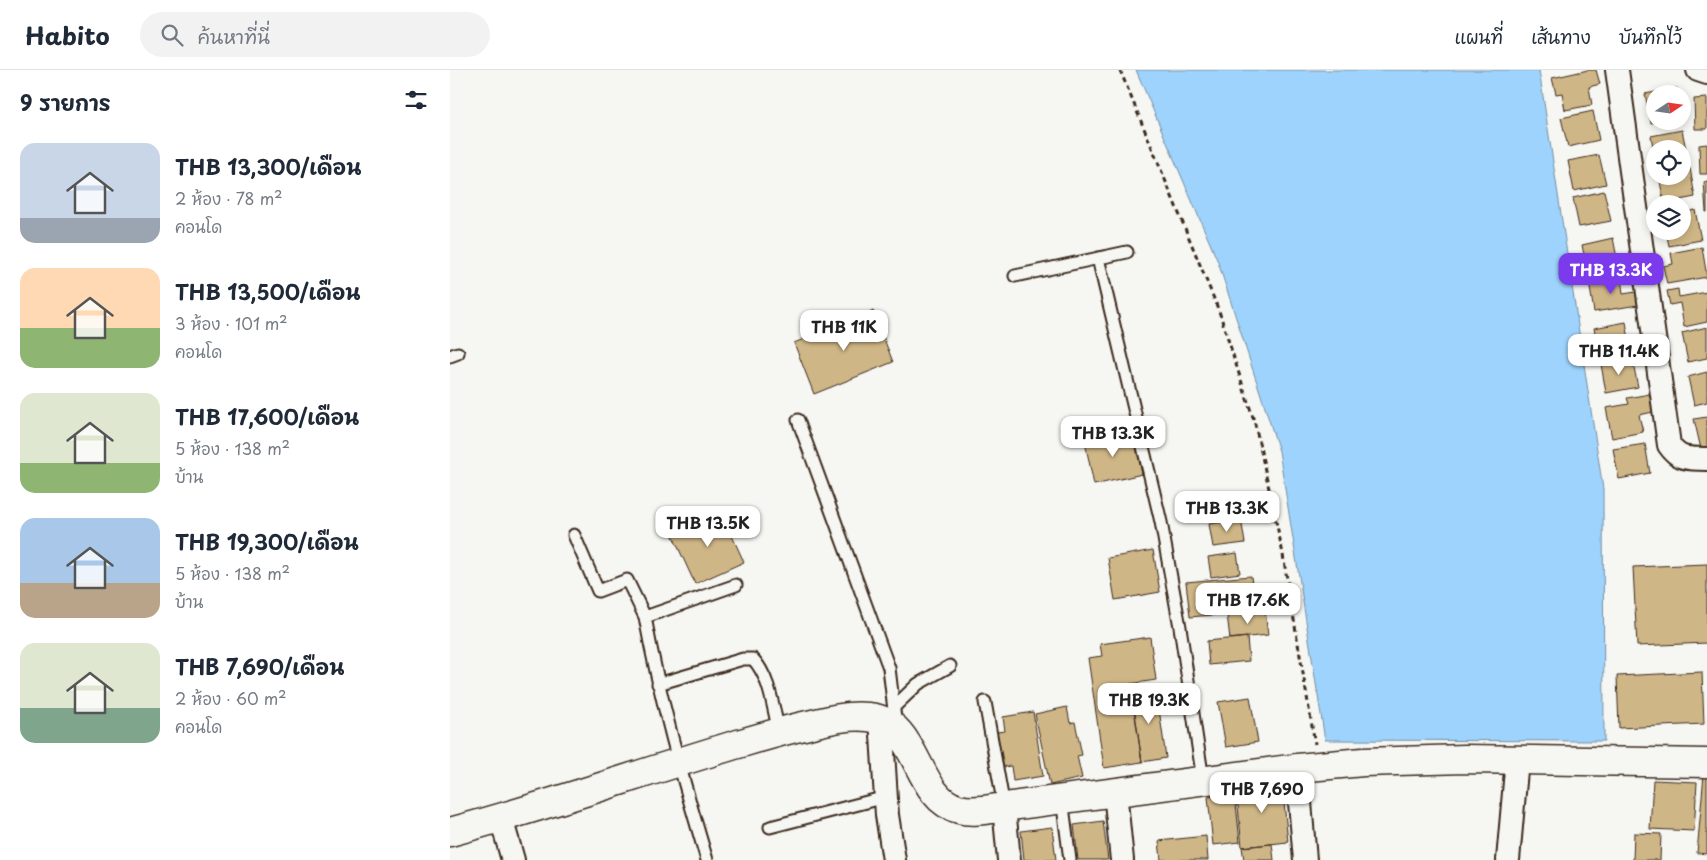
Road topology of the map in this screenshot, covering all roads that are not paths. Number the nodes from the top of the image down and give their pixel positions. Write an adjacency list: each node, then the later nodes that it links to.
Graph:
1 (1617, 70): 8 (street)
2 (1698, 70): 3 (street)
3 (1707, 74)
4 (1128, 252): 5 (lane)
5 (1098, 258): 6 (lane); 21 (lane)
6 (1015, 276)
7 (798, 420): 15 (lane)
8 (1707, 459)
9 (574, 535): 11 (lane)
10 (736, 586): 11 (lane)
11 (645, 617): 13 (lane)
12 (950, 666): 15 (lane)
13 (658, 684): 16 (lane); 18 (lane)
14 (985, 702): 25 (lane)
15 (891, 718): 16 (street); 23 (street); 25 (street)
16 (779, 732): 18 (street)
17 (1517, 759): 19 (street); 20 (street); 36 (street)
18 (678, 762): 26 (street); 30 (lane)
19 (1707, 763)
20 (1308, 767): 21 (street); 35 (street)
21 (1203, 780): 22 (street)
22 (1115, 792): 24 (street); 34 (street)
23 (886, 797): 27 (lane); 31 (street)
24 (1062, 800): 25 (street); 33 (lane)
25 (1004, 807): 32 (street)
26 (501, 818): 28 (street); 29 (street)
27 (770, 826)
28 (450, 832)
29 (513, 860)
30 (707, 860)
31 (894, 860)
32 (1009, 860)
33 (1070, 860)
34 (1122, 860)
35 (1306, 860)
36 (1508, 860)

